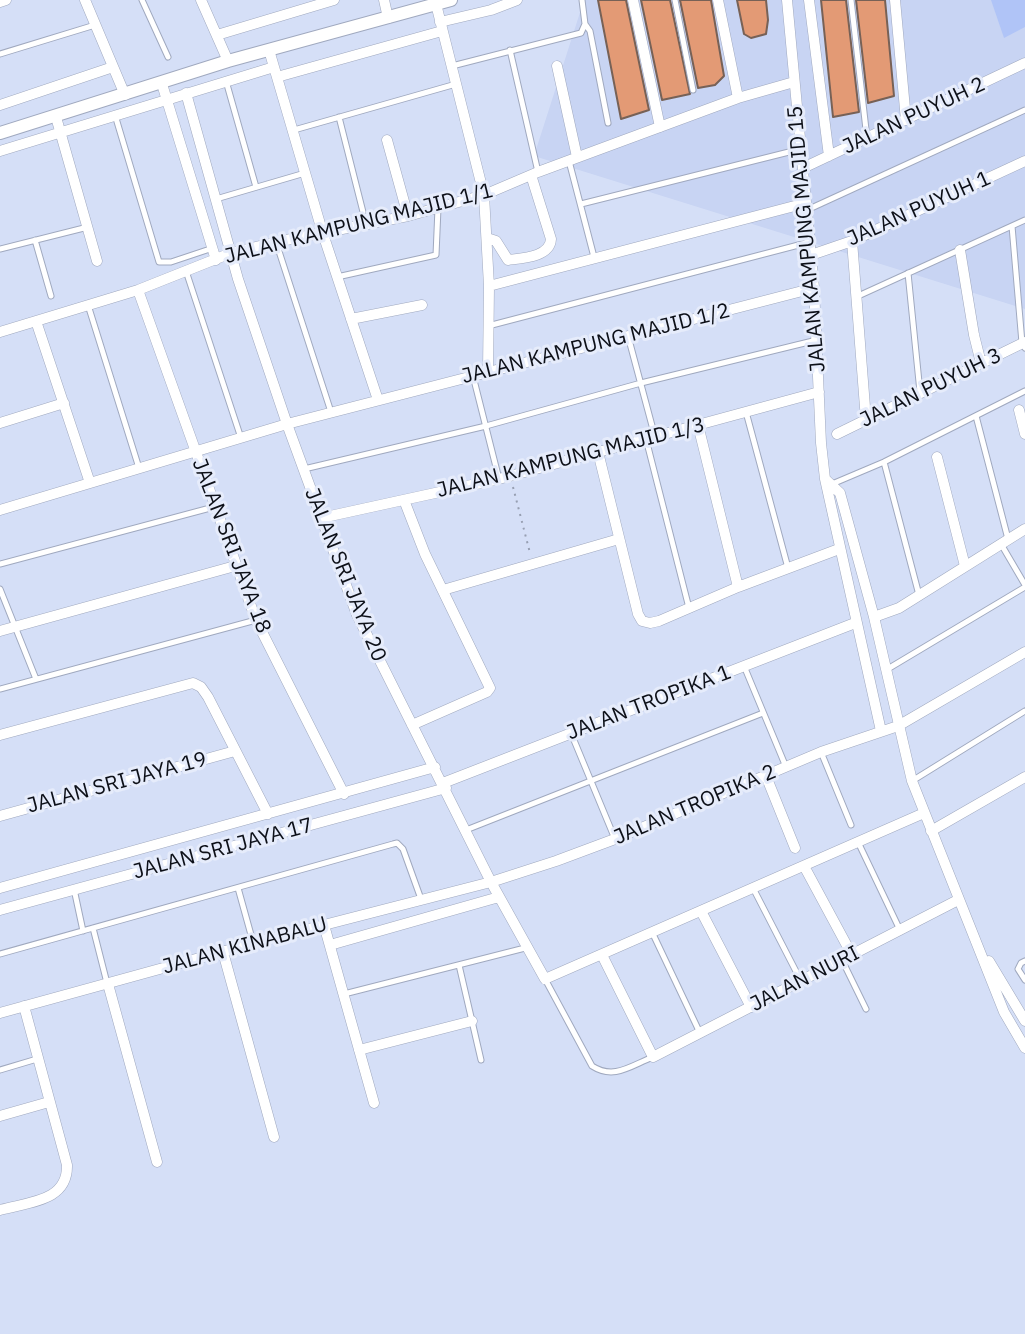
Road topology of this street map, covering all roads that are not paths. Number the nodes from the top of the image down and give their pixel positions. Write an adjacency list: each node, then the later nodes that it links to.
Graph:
1 (6, 0): 17 (street)
2 (85, 0): 22 (street)
3 (142, 0): 28 (lane)
4 (201, 0): 24 (street)
5 (334, 0): 18 (street)
6 (384, 0): 20 (street)
7 (451, 0): 19 (street)
8 (517, 0): 23 (street)
9 (582, 0): 21 (lane)
10 (633, 0): 51 (street)
11 (675, 0): 39 (lane)
12 (718, 0): 42 (street)
13 (787, 0): 36 (street, JALAN KAMPUNG MAJID 15)
14 (809, 0): 59 (street)
15 (851, 0): 55 (lane)
16 (895, 0): 49 (street)
17 (0, 2)
18 (320, 2): 24 (street)
19 (436, 4): 20 (street); 23 (street)
20 (387, 18): 25 (street)
21 (585, 24): 26 (lane); 50 (lane)
22 (95, 25): 27 (lane); 33 (street)
23 (441, 27): 31 (street); 34 (street)
24 (217, 35): 29 (street)
25 (269, 50): 29 (street); 34 (street)
26 (510, 50): 31 (lane); 64 (lane)
27 (0, 54)
28 (168, 57)
29 (228, 61): 37 (street)
30 (1025, 63): 49 (street, JALAN PUYUH 2)
31 (452, 66): 38 (street)
32 (557, 66): 60 (street)
33 (113, 67): 41 (street); 44 (street)
34 (275, 72): 35 (street); 52 (street)
35 (226, 81): 40 (street); 65 (lane)
36 (794, 82): 42 (street, JALAN KAMPUNG MAJID 1/1); 57 (street, JALAN KAMPUNG MAJID 15)
37 (162, 84): 41 (street); 43 (street)
38 (456, 85): 48 (lane); 66 (street)
39 (692, 90)
40 (186, 93): 43 (street); 67 (street, JALAN SRI JAYA 20)
41 (125, 95): 47 (street)
42 (738, 98): 51 (street, JALAN KAMPUNG MAJID 1/1)
43 (166, 99): 46 (street); 82 (street)
44 (0, 105)
45 (1025, 110): 69 (lane)
46 (115, 115): 53 (street); 82 (lane)
47 (56, 117): 53 (street); 54 (street)
48 (339, 117): 52 (lane); 71 (lane)
49 (906, 120): 55 (street, JALAN PUYUH 2)
50 (608, 123)
51 (660, 127): 60 (street, JALAN KAMPUNG MAJID 1/1)
52 (293, 131): 63 (street)
53 (61, 132): 58 (street); 75 (street)
54 (0, 133)
55 (867, 138): 59 (street, JALAN PUYUH 2)
56 (387, 140): 72 (street)
57 (801, 149): 62 (street, JALAN KAMPUNG MAJID 15); 68 (lane)
58 (0, 151)
59 (830, 156): 62 (street, JALAN PUYUH 2)
60 (573, 159): 64 (street, JALAN KAMPUNG MAJID 1/1); 68 (lane)
61 (1025, 161): 79 (street, JALAN PUYUH 1)
62 (803, 168): 69 (street, JALAN KAMPUNG MAJID 15)
63 (305, 173): 65 (lane); 76 (street)
64 (534, 174): 66 (street, JALAN KAMPUNG MAJID 1/1); 77 (street)
65 (256, 187): 67 (lane)
66 (484, 195): 70 (street, JALAN KAMPUNG MAJID 1/1); 77 (street)
67 (216, 199): 85 (street, JALAN SRI JAYA 20)
68 (581, 204): 87 (lane)
69 (806, 206): 81 (street, JALAN KAMPUNG MAJID 15); 87 (street)
70 (438, 208): 72 (street, JALAN KAMPUNG MAJID 1/1); 92 (lane)
71 (363, 212)
72 (408, 216): 76 (street, JALAN KAMPUNG MAJID 1/1)
73 (1025, 220): 74 (lane)
74 (1012, 226): 84 (lane); 106 (lane)
75 (88, 227): 78 (lane); 89 (street)
76 (323, 234): 80 (street, JALAN KAMPUNG MAJID 1/1); 92 (street)
77 (487, 238): 93 (street)
78 (35, 240): 83 (lane); 96 (lane)
79 (852, 241): 86 (street, JALAN PUYUH 1); 97 (street)
80 (276, 242): 85 (street, JALAN KAMPUNG MAJID 1/1); 117 (lane)
81 (810, 243): 86 (street, JALAN KAMPUNG MAJID 15); 102 (lane)
82 (213, 248): 88 (street)
83 (0, 249)
84 (960, 250): 91 (lane); 107 (street)
85 (232, 253): 88 (street, JALAN KAMPUNG MAJID 1/1); 122 (street, JALAN SRI JAYA 20)
86 (811, 255): 94 (street, JALAN KAMPUNG MAJID 15)
87 (594, 257): 93 (street)
88 (216, 260): 90 (street, JALAN KAMPUNG MAJID 1/1)
89 (97, 261)
90 (186, 271): 95 (street, JALAN KAMPUNG MAJID 1/1); 127 (lane)
91 (908, 273): 97 (lane); 113 (lane)
92 (337, 277): 100 (street)
93 (489, 286): 102 (street)
94 (814, 288): 104 (street, JALAN KAMPUNG MAJID 1/2); 105 (street, JALAN KAMPUNG MAJID 15)
95 (138, 290): 98 (street, JALAN KAMPUNG MAJID 1/1); 129 (street, JALAN SRI JAYA 18)
96 (51, 296)
97 (856, 297): 120 (street)
98 (88, 305): 101 (street, JALAN KAMPUNG MAJID 1/1); 133 (lane)
99 (422, 305): 100 (street)
100 (351, 319): 114 (street)
101 (36, 321): 103 (street, JALAN KAMPUNG MAJID 1/1); 115 (street)
102 (488, 327): 108 (street)
103 (0, 332)
104 (628, 335): 108 (street, JALAN KAMPUNG MAJID 1/2); 110 (lane)
105 (817, 340): 110 (lane); 112 (street, JALAN KAMPUNG MAJID 15)
106 (1024, 344): 107 (street, JALAN PUYUH 3)
107 (981, 363): 113 (street, JALAN PUYUH 3)
108 (488, 372): 109 (street, JALAN KAMPUNG MAJID 1/2)
109 (473, 376): 114 (street, JALAN KAMPUNG MAJID 1/2); 124 (lane)
110 (641, 383): 124 (lane); 128 (lane)
111 (1025, 391): 119 (lane)
112 (819, 392): 118 (street, JALAN KAMPUNG MAJID 1/3); 136 (street, JALAN KAMPUNG MAJID 15)
113 (920, 395): 120 (street, JALAN PUYUH 3)
114 (378, 400): 117 (street, JALAN KAMPUNG MAJID 1/2)
115 (64, 403): 121 (street); 137 (street)
116 (1019, 410): 126 (street)
117 (331, 412): 122 (street, JALAN KAMPUNG MAJID 1/2)
118 (747, 412): 123 (street, JALAN KAMPUNG MAJID 1/3); 149 (lane)
119 (976, 416): 132 (lane); 144 (lane)
120 (866, 420): 125 (street, JALAN PUYUH 3)
121 (0, 423)
122 (287, 424): 127 (street, JALAN KAMPUNG MAJID 1/2); 134 (street, JALAN SRI JAYA 20)
123 (698, 425): 128 (street, JALAN KAMPUNG MAJID 1/3); 151 (street)
124 (486, 426): 134 (lane); 135 (lane)
125 (837, 434)
126 (1025, 434)
127 (241, 438): 129 (street, JALAN KAMPUNG MAJID 1/2)
128 (650, 438): 130 (street, JALAN KAMPUNG MAJID 1/3); 155 (lane)
129 (194, 452): 133 (street, JALAN KAMPUNG MAJID 1/2); 139 (street, JALAN SRI JAYA 18)
130 (598, 452): 135 (street, JALAN KAMPUNG MAJID 1/3); 143 (street)
131 (937, 457): 148 (street)
132 (884, 462): 136 (lane); 154 (lane)
133 (139, 468): 137 (street, JALAN KAMPUNG MAJID 1/2)
134 (304, 469): 141 (street, JALAN SRI JAYA 20)
135 (504, 478): 138 (street, JALAN KAMPUNG MAJID 1/3)
136 (828, 481): 145 (street, JALAN KAMPUNG MAJID 15); 156 (street, JALAN KAMPUNG MAJID 15)
137 (90, 483): 140 (street, JALAN KAMPUNG MAJID 1/2)
138 (404, 500): 141 (street, JALAN KAMPUNG MAJID 1/3); 153 (street)
139 (214, 507): 146 (lane); 147 (street, JALAN SRI JAYA 18)
140 (0, 510)
141 (321, 518): 168 (street, JALAN SRI JAYA 20)
142 (1025, 529): 144 (street)
143 (619, 539): 153 (street); 155 (street)
144 (1004, 542): 148 (street); 150 (lane)
145 (839, 549): 149 (street); 158 (street, JALAN KAMPUNG MAJID 15)
146 (0, 564)
147 (235, 566): 157 (street, JALAN SRI JAYA 18); 159 (street)
148 (965, 566): 154 (street)
149 (789, 569): 151 (street)
150 (1025, 586): 163 (lane)
151 (738, 587): 155 (street)
152 (0, 589): 159 (lane)
153 (443, 590): 168 (street)
154 (919, 595): 156 (street)
155 (689, 608)
156 (874, 617): 163 (street, JALAN KAMPUNG MAJID 15)
157 (256, 620): 164 (lane); 182 (street, JALAN SRI JAYA 18)
158 (855, 623): 162 (street, JALAN TROPIKA 1); 170 (street, JALAN KAMPUNG MAJID 15)
159 (15, 627): 160 (street); 164 (lane)
160 (0, 631)
161 (1025, 652): 169 (street, JALAN TROPIKA 2)
162 (744, 666): 167 (lane); 171 (street, JALAN TROPIKA 1)
163 (885, 670): 169 (street, JALAN KAMPUNG MAJID 15)
164 (36, 679): 165 (lane)
165 (0, 689)
166 (1025, 711): 180 (lane)
167 (763, 713): 176 (lane); 179 (lane)
168 (412, 725): 175 (street, JALAN SRI JAYA 20)
169 (898, 726): 170 (street, JALAN TROPIKA 2); 180 (street, JALAN KAMPUNG MAJID 15)
170 (880, 731): 174 (street, JALAN TROPIKA 2)
171 (571, 733): 179 (lane); 181 (street, JALAN TROPIKA 1)
172 (0, 735): 173 (street)
173 (234, 751): 184 (street); 185 (street, JALAN SRI JAYA 19)
174 (821, 752): 176 (street, JALAN TROPIKA 2); 186 (lane)
175 (435, 767): 181 (street, JALAN SRI JAYA 20); 182 (street, JALAN SRI JAYA 17)
176 (786, 767): 177 (street, JALAN TROPIKA 2)
177 (766, 776): 189 (street, JALAN TROPIKA 2); 191 (street)
178 (1025, 777): 188 (street)
179 (590, 779): 187 (lane); 189 (lane)
180 (912, 781): 183 (street, JALAN KAMPUNG MAJID 15)
181 (444, 785): 187 (street, JALAN SRI JAYA 20); 197 (street, JALAN SRI JAYA 17)
182 (344, 794): 184 (street, JALAN SRI JAYA 17)
183 (924, 813): 188 (street, JALAN KAMPUNG MAJID 15); 190 (street)
184 (268, 814): 194 (street, JALAN SRI JAYA 17)
185 (0, 816)
186 (851, 825)
187 (466, 830): 193 (street, JALAN SRI JAYA 20)
188 (931, 831): 200 (street, JALAN KAMPUNG MAJID 15)
189 (615, 839): 193 (street, JALAN TROPIKA 2)
190 (858, 842): 192 (street); 205 (lane)
191 (795, 848)
192 (804, 866): 196 (street); 215 (street)
193 (491, 882): 198 (street, JALAN SRI JAYA 20); 199 (street, JALAN KINABALU)
194 (0, 888)
195 (238, 888): 199 (lane); 204 (lane); 209 (lane)
196 (753, 888): 202 (street); 221 (lane)
197 (74, 889): 201 (street, JALAN SRI JAYA 17); 206 (lane)
198 (499, 897): 210 (street); 211 (street, JALAN SRI JAYA 20)
199 (421, 899): 203 (street, JALAN KINABALU)
200 (958, 901): 205 (street, JALAN NURI); 208 (street, JALAN KAMPUNG MAJID 15)
201 (0, 909)
202 (701, 911): 207 (street); 225 (street)
203 (324, 925): 209 (street, JALAN KINABALU); 210 (street)
204 (93, 928): 206 (lane); 222 (lane)
205 (901, 930): 215 (street, JALAN NURI)
206 (83, 931): 213 (lane)
207 (653, 932): 214 (street); 230 (lane)
208 (974, 937): 229 (street); 231 (street)
209 (254, 943): 212 (street, JALAN KINABALU)
210 (330, 945): 223 (street)
211 (529, 947): 218 (lane); 219 (street, JALAN SRI JAYA 20)
212 (223, 952): 222 (street, JALAN KINABALU); 240 (street)
213 (0, 954)
214 (602, 955): 219 (street); 233 (street)
215 (852, 955): 216 (street, JALAN NURI)
216 (842, 960): 221 (street, JALAN NURI); 226 (lane)
217 (1025, 961): 220 (lane)
218 (459, 965): 223 (lane); 228 (lane)
219 (545, 979): 233 (lane)
220 (1025, 980)
221 (801, 981): 225 (street, JALAN NURI)
222 (108, 984): 224 (street, JALAN KINABALU); 241 (street)
223 (344, 994): 232 (street)
224 (24, 1006): 227 (street, JALAN KINABALU); 234 (street)
225 (751, 1007): 230 (street, JALAN NURI)
226 (866, 1009)
227 (0, 1013)
228 (472, 1021): 232 (street); 235 (lane)
229 (1025, 1021)
230 (700, 1033): 233 (street, JALAN NURI)
231 (1025, 1048)
232 (359, 1051): 238 (street)
233 (653, 1057)
234 (37, 1059): 236 (lane); 237 (street)
235 (481, 1059)
236 (0, 1070)
237 (49, 1102): 239 (street); 242 (street)
238 (374, 1103)
239 (0, 1116)
240 (274, 1137)
241 (157, 1162)
242 (0, 1210)

